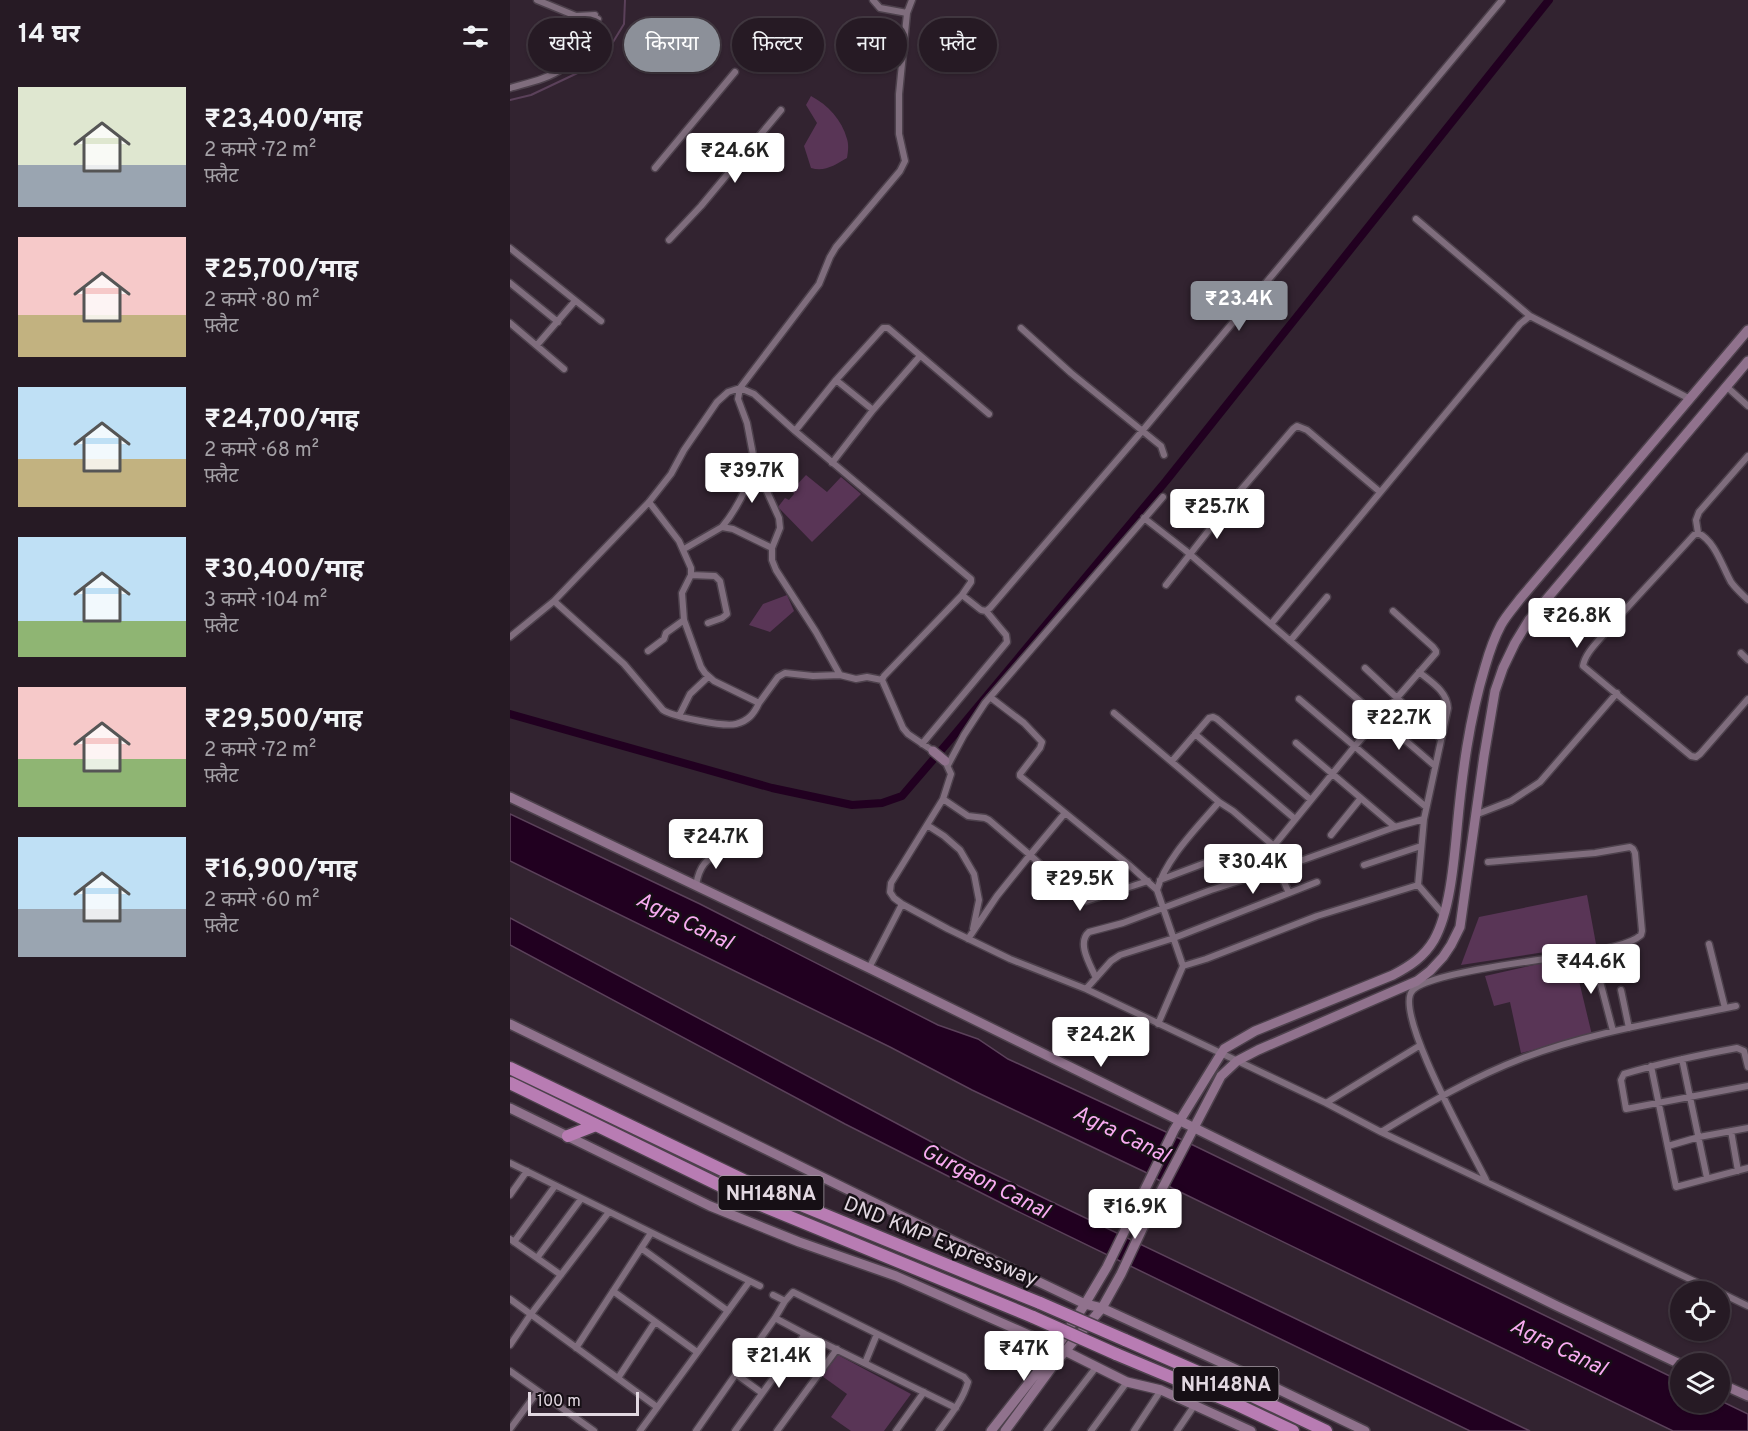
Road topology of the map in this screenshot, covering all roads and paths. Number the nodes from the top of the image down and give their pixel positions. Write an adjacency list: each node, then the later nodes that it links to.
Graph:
1 (537, 0): 7 (street)
2 (873, 0): 5 (street)
3 (912, 0): 5 (street)
4 (1502, 0): 32 (street)
5 (906, 13): 27 (street)
6 (735, 72): 9 (street)
7 (510, 88)
8 (781, 110): 11 (street)
9 (655, 168)
10 (1416, 219): 15 (street)
11 (669, 240)
12 (510, 248): 14 (street)
13 (510, 283): 17 (street)
14 (575, 301): 16 (street); 17 (street)
15 (1530, 316): 28 (street); 38 (street)
16 (601, 321)
17 (558, 322): 21 (street)
18 (510, 323): 21 (street)
19 (1021, 328): 32 (street)
20 (1748, 330): 28 (street)
21 (537, 345): 24 (street)
22 (920, 356): 25 (street); 30 (street); 31 (street)
23 (1748, 361): 26 (street)
24 (564, 369)
25 (836, 380): 30 (street); 33 (street)
26 (1727, 387): 29 (street); 94 (street)
27 (740, 388): 33 (street); 37 (street); 40 (street)
28 (1690, 399): 118 (street)
29 (1748, 406)
30 (873, 410): 36 (street)
31 (989, 414)
32 (1143, 430): 34 (street); 53 (street)
33 (795, 431): 36 (street)
34 (1164, 454)
35 (1748, 456): 43 (street)
36 (832, 462): 49 (street)
37 (755, 465): 42 (street); 44 (street)
38 (1380, 492): 46 (street); 57 (street)
39 (1163, 496): 41 (street)
40 (649, 502): 45 (street); 52 (street)
41 (1144, 518): 46 (street); 69 (street)
42 (722, 526): 44 (street); 45 (street)
43 (1698, 532): 51 (street); 68 (street)
44 (772, 548): 65 (street)
45 (684, 549): 47 (street)
46 (1190, 554): 48 (street); 57 (street)
47 (691, 575): 55 (street); 56 (street)
48 (1166, 585)
49 (962, 595): 53 (street); 67 (street)
50 (1327, 597): 59 (street)
51 (1748, 600)
52 (554, 601): 58 (street); 75 (street)
53 (986, 611): 80 (street)
54 (1393, 611): 64 (street)
55 (684, 620): 60 (street); 66 (street)
56 (708, 623)
57 (1271, 624): 59 (street)
58 (511, 634)
59 (1290, 641): 76 (street)
60 (648, 651)
61 (1741, 653): 62 (street)
62 (1748, 660)
63 (1365, 668): 70 (street)
64 (1419, 672): 70 (street); 78 (street)
65 (840, 675): 67 (street); 73 (street)
66 (708, 677): 73 (street); 75 (street)
67 (882, 680): 80 (street)
68 (1617, 693): 72 (street); 94 (street)
69 (990, 697): 84 (street); 93 (street)
70 (1397, 698): 76 (street); 78 (street)
71 (1299, 699): 81 (street)
72 (1748, 699)
73 (759, 703): 75 (street)
74 (1114, 712): 83 (street)
75 (679, 716)
76 (1379, 718): 81 (street); 85 (street)
77 (1195, 734): 83 (street); 90 (street); 95 (street)
78 (1441, 739): 85 (street)
79 (1296, 743): 86 (street)
80 (922, 744): 82 (street)
81 (1354, 746): 86 (street); 92 (street)
82 (933, 751): 84 (street)
83 (1172, 761): 91 (street)
84 (946, 763): 89 (street)
85 (1435, 766): 92 (street)
86 (1332, 774): 88 (street); 90 (street)
87 (510, 797): 112 (street)
88 (1361, 798): 98 (street); 99 (street)
89 (943, 799): 97 (street); 104 (street)
90 (1311, 800): 95 (street)
91 (1219, 802): 101 (street); 109 (street)
92 (1426, 807): 96 (street)
93 (1065, 813): 104 (street); 110 (street)
94 (1475, 815): 140 (street)
95 (1295, 819): 101 (street)
96 (1424, 819): 98 (street); 100 (street)
97 (927, 825): 116 (street); 119 (street)
98 (1395, 827): 105 (street)
99 (1331, 835)
100 (1421, 846): 107 (street); 113 (street)
101 (1275, 847): 108 (street)
102 (724, 848): 112 (street)
103 (1237, 850): 109 (street)
104 (1030, 855): 110 (street); 119 (street)
105 (1303, 860)
106 (1488, 862): 123 (street)
107 (1364, 865)
108 (1279, 868): 115 (street); 117 (street)
109 (1160, 880): 114 (street)
110 (1148, 881): 114 (street)
111 (1317, 882): 115 (street)
112 (696, 885): 125 (street)
113 (1418, 885): 118 (street); 124 (street)
114 (1157, 890): 117 (street)
115 (1289, 893): 121 (street)
116 (902, 904): 120 (street); 125 (street)
117 (1163, 908): 121 (street); 126 (street)
118 (1443, 914): 138 (street)
119 (972, 932): 120 (street)
120 (968, 939): 127 (street)
121 (1174, 939): 124 (street); 126 (street)
122 (1709, 944): 130 (street)
123 (1592, 951): 134 (street); 135 (street)
124 (1183, 966): 132 (street)
125 (869, 968): 152 (street)
126 (1096, 978): 127 (street)
127 (1086, 990): 132 (street)
128 (1621, 990): 133 (street)
129 (1736, 1006): 130 (street)
130 (1725, 1008): 133 (street)
131 (510, 1024): 183 (street)
132 (1158, 1024): 138 (street)
133 (1629, 1028): 134 (street)
134 (1613, 1031): 146 (street)
135 (1419, 1046): 146 (street); 148 (street)
136 (1748, 1046): 137 (street)
137 (1737, 1048): 139 (street); 142 (street)
138 (1220, 1054): 140 (street); 152 (street)
139 (1682, 1059): 141 (street); 147 (street)
140 (1237, 1061): 148 (street); 153 (street)
141 (1651, 1066): 149 (street); 149 (street)
142 (1748, 1067)
143 (510, 1068): 231 (highway, DND KMP Expressway / NH148NA, bridge)
144 (510, 1083): 151 (highway, DND KMP Expressway / NH148NA)
145 (1748, 1086): 147 (street)
146 (1442, 1095): 156 (street); 165 (street)
147 (1690, 1097): 149 (street); 158 (street)
148 (1326, 1103): 156 (street)
149 (1658, 1103): 159 (street)
150 (510, 1108): 157 (street)
151 (596, 1125): 157 (highway); 230 (highway, DND KMP Expressway / NH148NA, bridge)
152 (1176, 1125): 153 (street); 183 (street)
153 (1193, 1127): 185 (street); 197 (street)
154 (1748, 1128): 155 (street)
155 (1731, 1131): 158 (street); 163 (street)
156 (1381, 1132): 165 (street)
157 (568, 1136): 194 (street)
158 (1699, 1137): 159 (street); 164 (street)
159 (1668, 1146): 164 (street)
160 (510, 1163): 162 (street)
161 (1748, 1168): 163 (street)
162 (527, 1171): 166 (street); 167 (street)
163 (1738, 1171): 164 (street)
164 (1707, 1178)
165 (1487, 1181): 175 (street)
166 (555, 1186): 168 (street); 171 (street)
167 (510, 1195)
168 (581, 1199): 169 (street); 173 (street)
169 (609, 1212): 170 (street); 174 (street)
170 (651, 1233): 172 (street); 176 (street)
171 (512, 1241): 173 (street)
172 (641, 1248): 178 (street); 186 (street)
173 (537, 1258): 174 (street)
174 (561, 1275): 187 (street)
175 (1695, 1281)
176 (749, 1282): 177 (street); 186 (street)
177 (760, 1286)
178 (613, 1291): 189 (street); 193 (street)
179 (773, 1295): 182 (street)
180 (1730, 1298): 184 (street)
181 (510, 1299): 187 (street)
182 (785, 1301): 188 (street); 191 (street)
183 (1085, 1304): 185 (street); 194 (street)
184 (1748, 1306)
185 (1102, 1308): 194 (street); 232 (street)
186 (728, 1311): 196 (street)
187 (531, 1314): 192 (street); 193 (street)
188 (775, 1318): 190 (street); 201 (street)
189 (655, 1322): 196 (street); 202 (street)
190 (805, 1334): 195 (street); 208 (street)
191 (877, 1334): 198 (street); 212 (street)
192 (510, 1345)
193 (576, 1348): 202 (street)
194 (1061, 1349): 199 (street); 222 (street); 223 (street)
195 (837, 1350): 198 (street); 219 (street)
196 (697, 1353): 211 (street)
197 (1670, 1359)
198 (865, 1363): 207 (street)
199 (1097, 1366): 203 (street); 224 (street)
200 (510, 1371): 206 (street)
201 (736, 1374): 208 (street); 217 (street)
202 (618, 1378): 211 (street)
203 (1127, 1382): 205 (street); 225 (street)
204 (1730, 1388): 209 (street)
205 (1161, 1390): 210 (street); 226 (street)
206 (538, 1391): 214 (street); 215 (street)
207 (924, 1392): 212 (street); 220 (street)
208 (762, 1393): 218 (street)
209 (1748, 1396)
210 (1194, 1406): 213 (street); 227 (street)
211 (657, 1407): 216 (street)
212 (956, 1408): 221 (street)
213 (1235, 1424): 228 (street); 229 (street)
214 (510, 1429)
215 (594, 1431)
216 (640, 1431)
217 (696, 1431)
218 (735, 1431)
219 (777, 1431)
220 (896, 1431)
221 (939, 1431)
222 (992, 1431)
223 (1005, 1431)
224 (1047, 1431)
225 (1091, 1431)
226 (1134, 1431)
227 (1177, 1431)
228 (1227, 1431)
229 (1251, 1431)
230 (1293, 1431)
231 (1326, 1431)
232 (1365, 1431)

